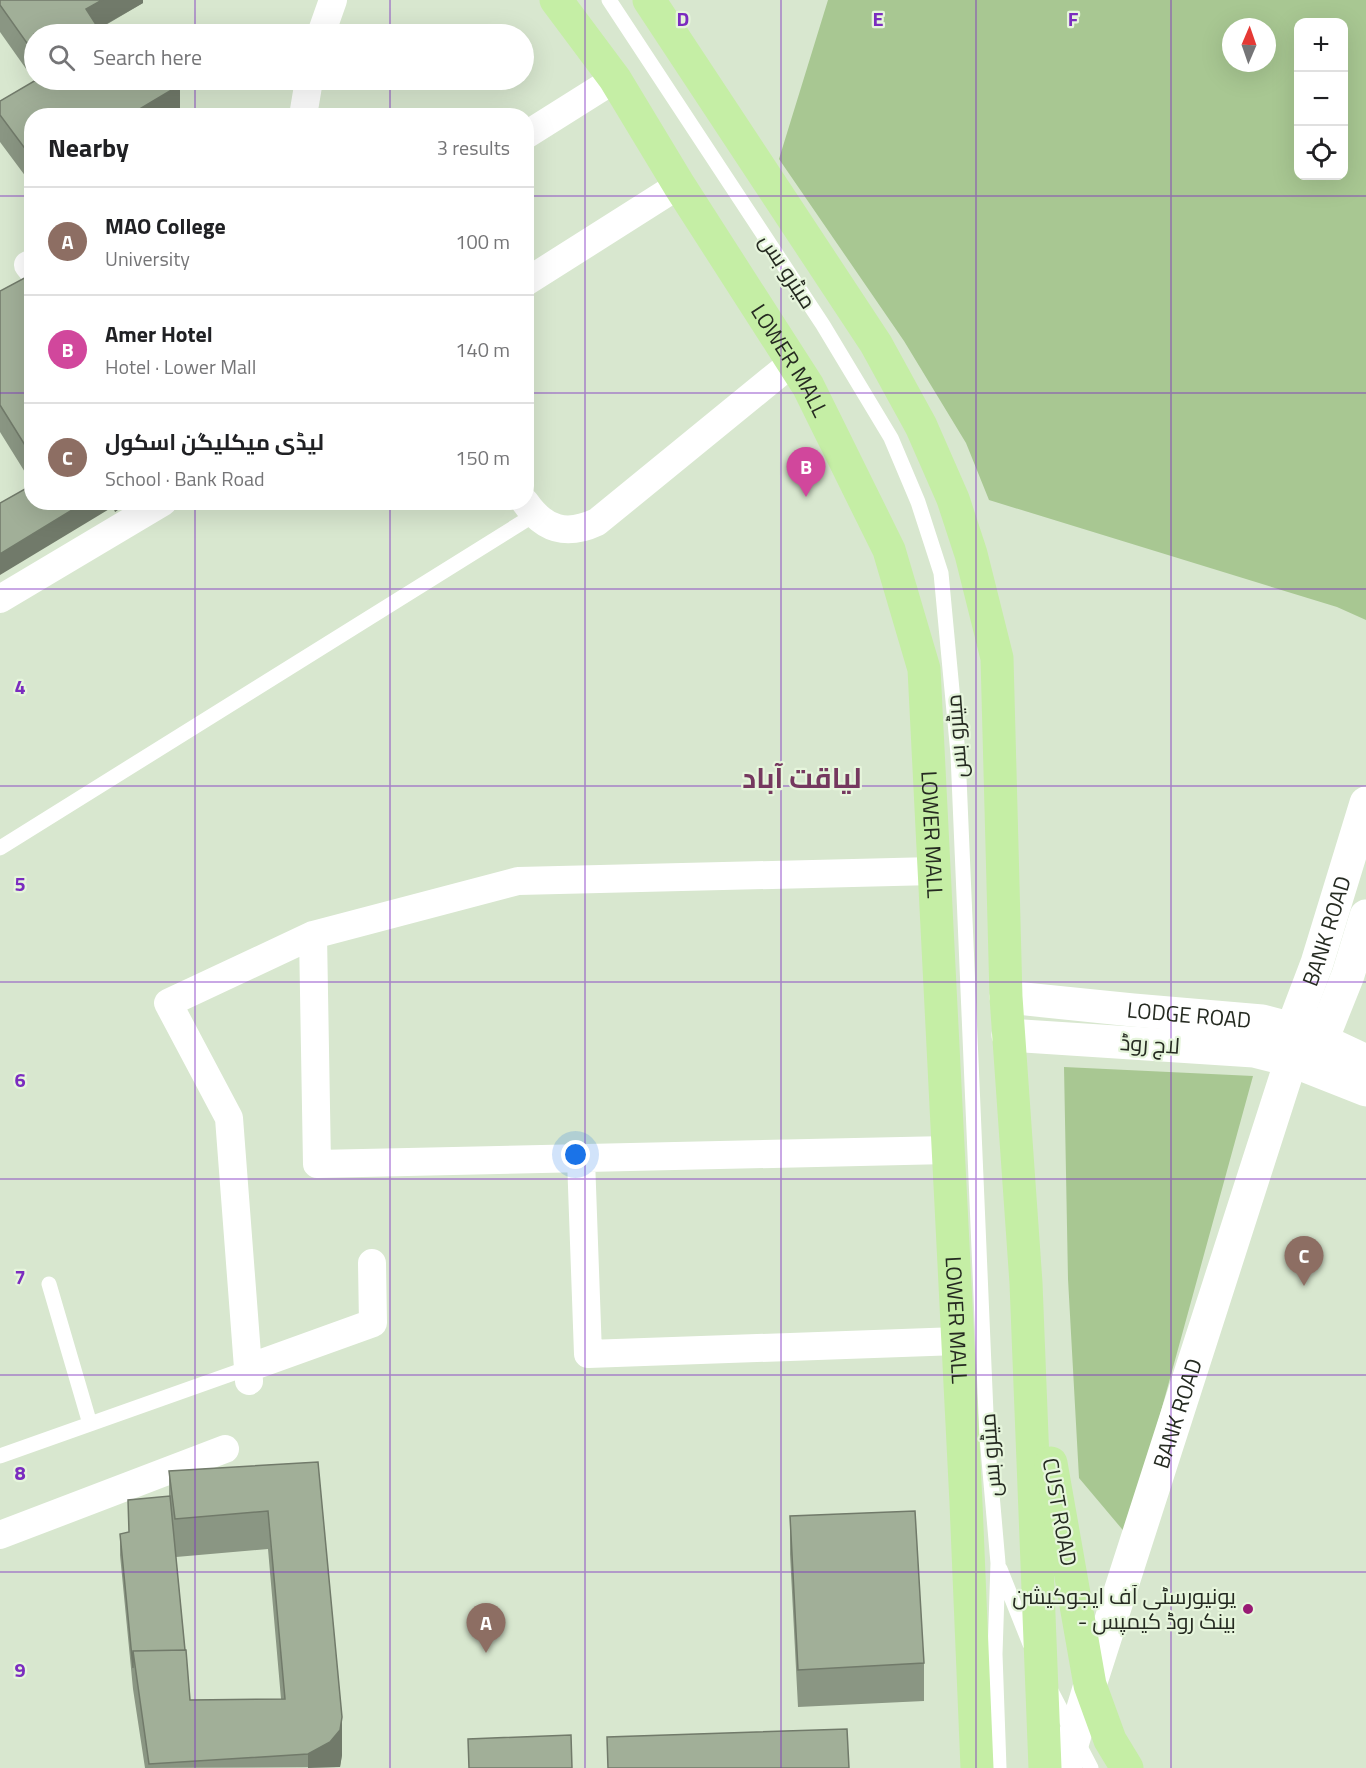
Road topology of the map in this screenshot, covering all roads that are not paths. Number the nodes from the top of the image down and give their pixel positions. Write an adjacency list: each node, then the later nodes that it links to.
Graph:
1 (333, 0): 5 (street)
2 (556, 0): 6 (main road, LOWER MALL)
3 (609, 0): 38 (lane, میٹرو بس)
4 (649, 0): 22 (main road)
5 (325, 24)
6 (615, 79): 9 (street); 10 (main road, LOWER MALL)
7 (307, 90): 8 (street)
8 (304, 108)
9 (534, 130)
10 (679, 185): 11 (street); 12 (main road, LOWER MALL)
11 (534, 277)
12 (793, 362): 15 (street); 19 (main road, LOWER MALL)
13 (150, 510): 16 (street)
14 (528, 510): 18 (lane)
15 (531, 510)
16 (0, 599)
17 (1366, 803): 24 (street, BANK ROAD)
18 (0, 848)
19 (934, 871): 21 (street); 27 (main road, LOWER MALL)
20 (1366, 916): 24 (street, BANK ROAD)
21 (312, 935): 28 (street); 33 (street)
22 (1006, 997): 23 (main road); 24 (street, LODGE ROAD)
23 (1008, 1035): 24 (street, لاج روڈ); 30 (main road)
24 (1302, 1043): 25 (street, LODGE ROAD); 26 (street, LODGE ROAD); 39 (street, BANK ROAD)
25 (1366, 1061)
26 (1366, 1090)
27 (948, 1150): 28 (street); 32 (main road, LOWER MALL)
28 (581, 1159): 32 (street)
29 (372, 1263): 33 (street)
30 (1026, 1283): 39 (main road, CUST ROAD); 42 (main road)
31 (49, 1284): 34 (lane)
32 (958, 1341): 40 (main road, LOWER MALL)
33 (249, 1374): 34 (lane)
34 (90, 1424): 36 (lane)
35 (225, 1449): 37 (street)
36 (0, 1456)
37 (0, 1535)
38 (998, 1563): 41 (lane, میٹرو بس); 44 (lane, میٹرو بس)
39 (1090, 1685): 43 (street, BANK ROAD); 45 (main road, CUST ROAD)
40 (977, 1768)
41 (999, 1768)
42 (1045, 1768)
43 (1065, 1768)
44 (1091, 1768)
45 (1127, 1768)

